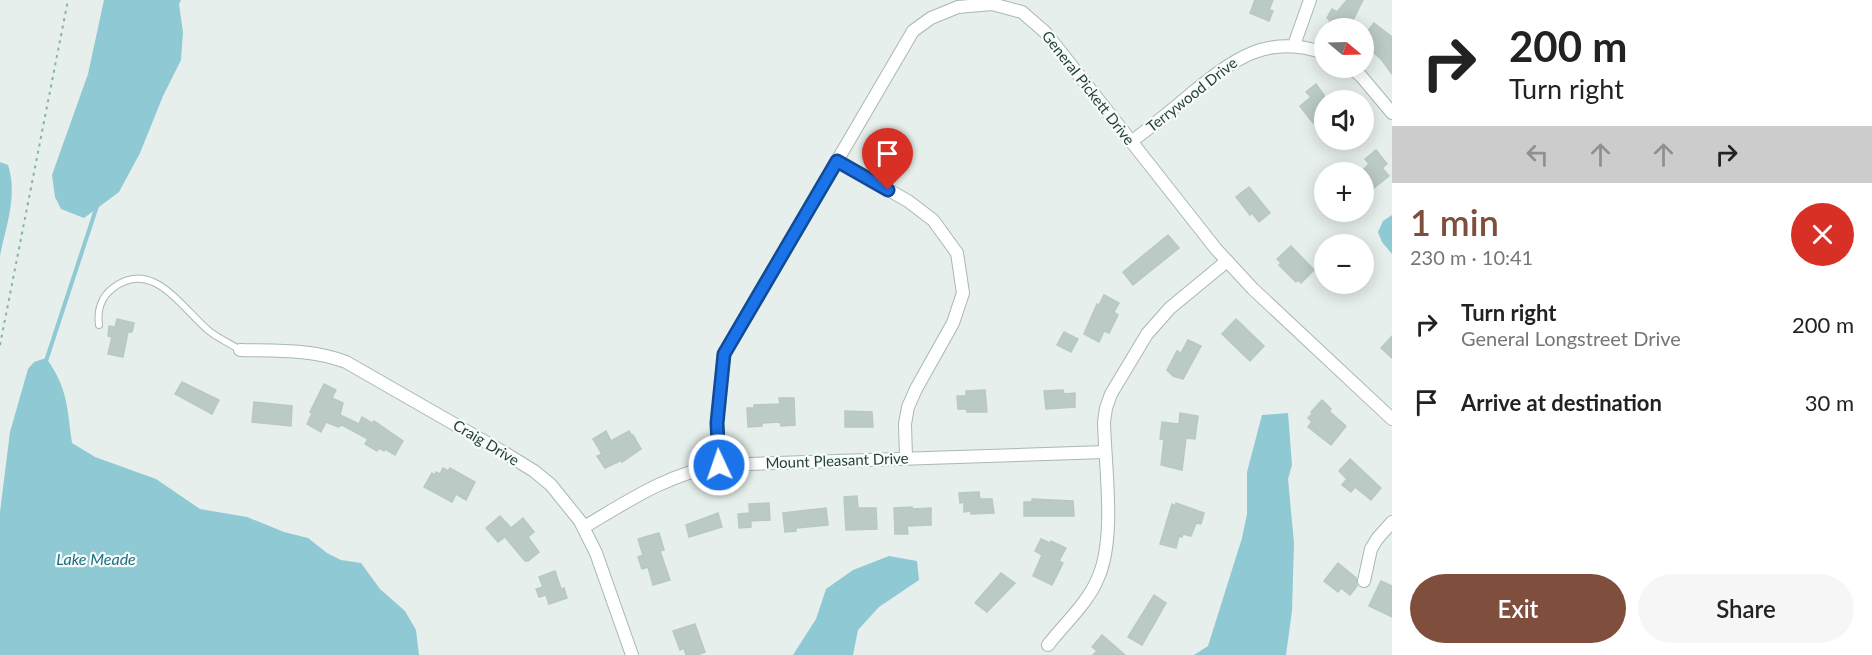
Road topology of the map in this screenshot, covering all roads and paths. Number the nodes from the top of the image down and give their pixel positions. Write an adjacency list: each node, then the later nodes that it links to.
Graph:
1 (68, 0): 11 (path)
2 (1310, 0): 3 (street)
3 (1294, 45): 4 (street, Terrywood Drive); 7 (street, Terrywood Drive)
4 (1314, 50)
5 (1362, 78): 6 (street)
6 (1392, 113)
7 (1131, 142): 8 (street, General Pickett Drive); 9 (street, General Pickett Drive)
8 (837, 161): 15 (street); 16 (street, General Pickett Drive)
9 (1227, 261): 13 (street, General Pickett Drive); 14 (street)
10 (99, 326): 12 (lane)
11 (0, 345)
12 (240, 350): 18 (street, Craig Drive)
13 (1392, 419)
14 (1105, 452): 15 (street, Mount Pleasant Drive); 20 (street)
15 (906, 458): 16 (street, Mount Pleasant Drive)
16 (719, 465): 18 (street, Mount Pleasant Drive)
17 (1392, 522): 19 (street)
18 (584, 527): 21 (street, Craig Drive)
19 (1364, 581)
20 (1048, 645)
21 (632, 655)

